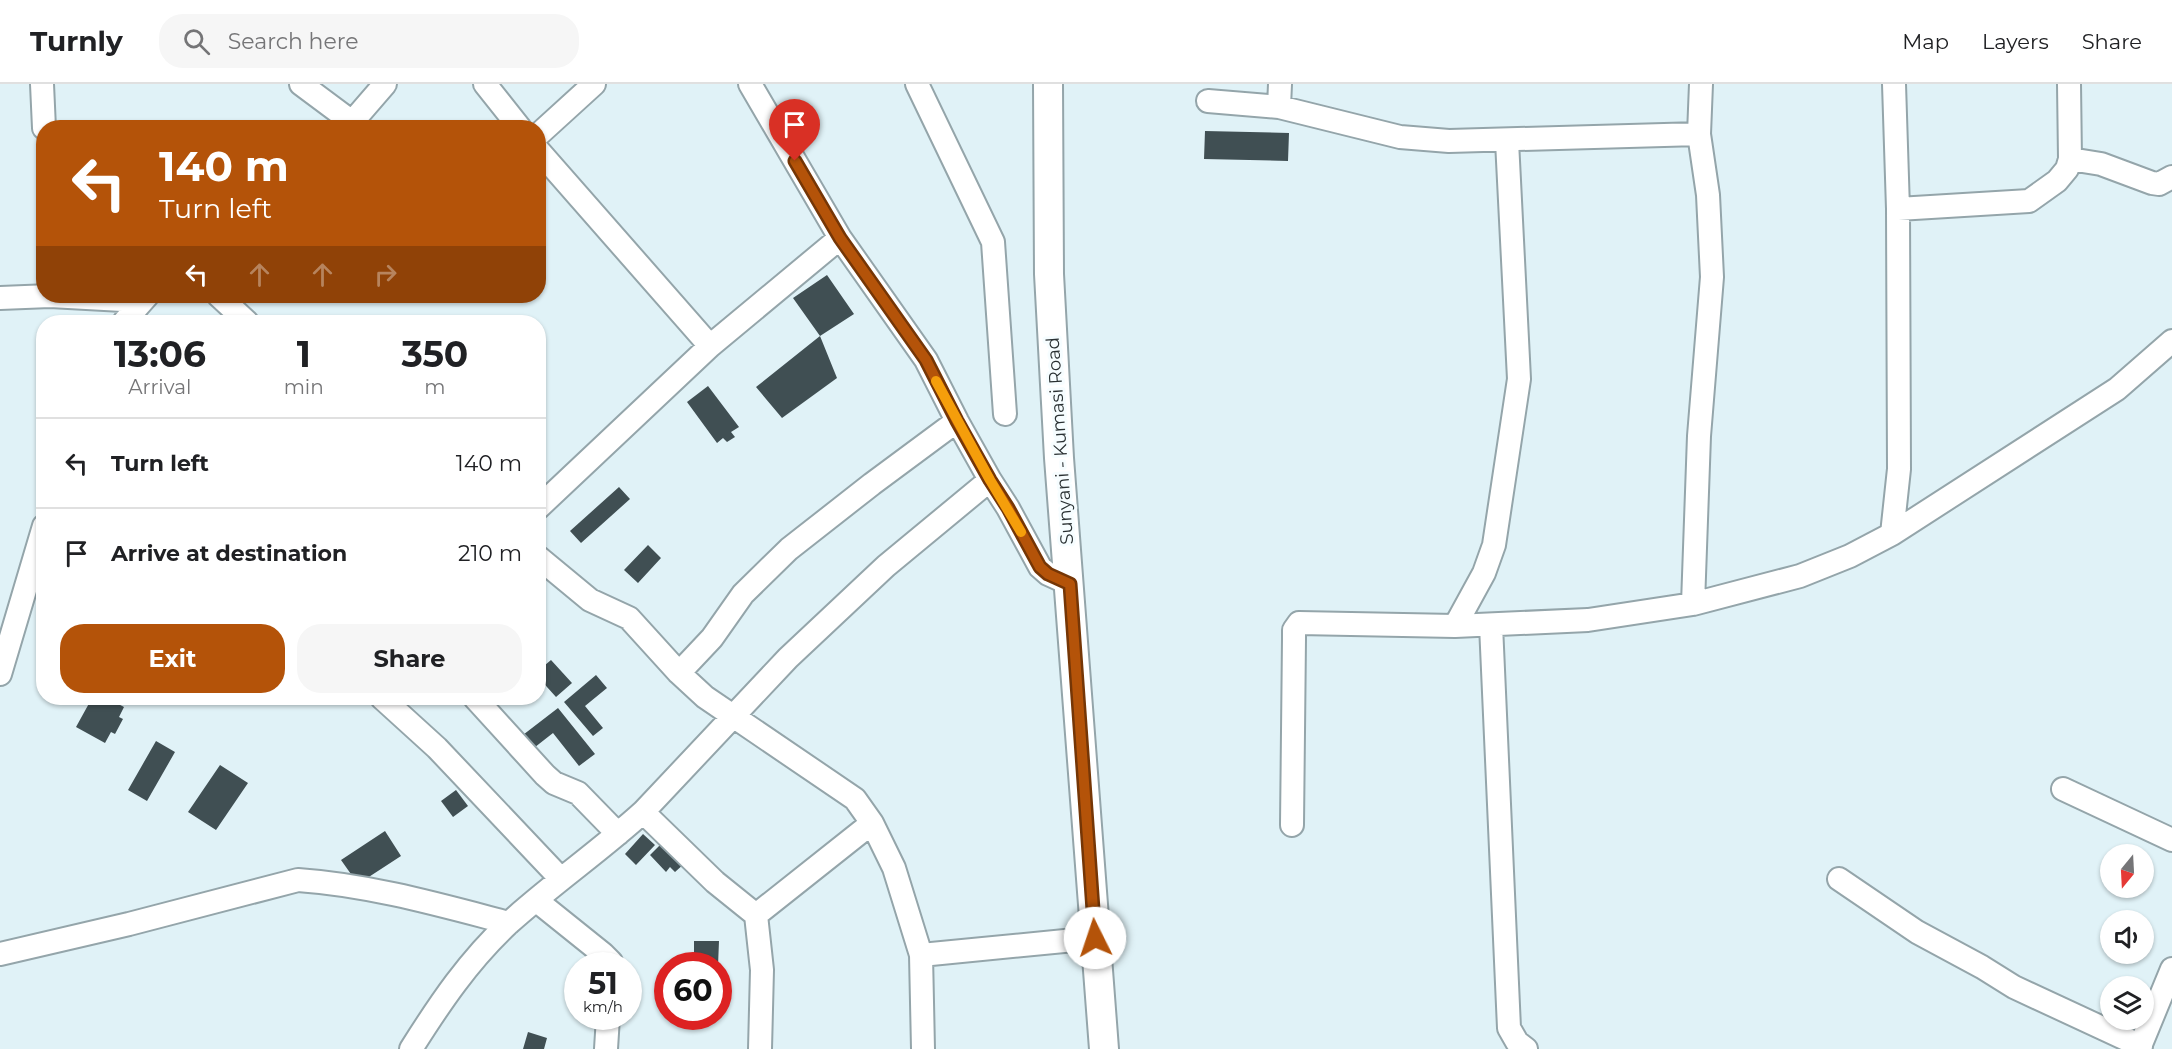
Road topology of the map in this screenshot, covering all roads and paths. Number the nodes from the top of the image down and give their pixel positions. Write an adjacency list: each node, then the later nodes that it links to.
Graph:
1 (42, 84): 15 (street)
2 (301, 84): 16 (street)
3 (385, 84): 17 (street)
4 (485, 84): 18 (street)
5 (594, 84): 19 (street)
6 (750, 84): 26 (street)
7 (916, 84): 33 (street)
8 (1048, 84): 40 (main road, Sunyani - Kumasi Road)
9 (1280, 84): 14 (street)
10 (1701, 84): 20 (street)
11 (1894, 84): 25 (street)
12 (2069, 84): 23 (street)
13 (1208, 101): 14 (street)
14 (1279, 107): 21 (street)
15 (44, 120)
16 (344, 120)
17 (354, 120)
18 (514, 120)
19 (546, 128)
20 (1699, 134): 21 (street); 41 (street)
21 (1507, 141): 43 (street)
22 (546, 159): 32 (street)
23 (2070, 159): 24 (street); 25 (street)
24 (2172, 177)
25 (1898, 209): 37 (street)
26 (840, 238): 32 (street); 34 (street)
27 (36, 297): 28 (street)
28 (0, 298)
29 (227, 303): 30 (street)
30 (239, 315)
31 (2172, 341): 37 (street)
32 (710, 346): 36 (street)
33 (1005, 414)
34 (957, 421): 35 (street); 44 (street)
35 (990, 480): 40 (street); 48 (street)
36 (546, 500)
37 (1892, 534): 41 (street)
38 (36, 553): 45 (street)
39 (546, 564): 44 (street)
40 (1070, 584): 60 (main road, Sunyani - Kumasi Road)
41 (1693, 604): 42 (street)
42 (1491, 625): 43 (street); 72 (street)
43 (1455, 626): 52 (street)
44 (678, 673): 48 (street)
45 (0, 674)
46 (390, 705): 55 (street)
47 (481, 705): 53 (street)
48 (732, 715): 50 (street); 51 (street)
49 (2063, 789): 54 (street)
50 (643, 812): 53 (street); 58 (street)
51 (872, 823): 58 (street); 63 (street)
52 (1292, 825)
53 (618, 834): 55 (street)
54 (2172, 840)
55 (561, 879): 57 (street)
56 (1839, 879): 66 (street)
57 (537, 901): 59 (street); 61 (street)
58 (756, 915): 69 (street)
59 (509, 923): 62 (street); 67 (street)
60 (1095, 938): 63 (street); 71 (main road, Sunyani - Kumasi Road)
61 (601, 952)
62 (0, 954)
63 (921, 955): 70 (street)
64 (2172, 969): 66 (street)
65 (608, 1030): 68 (street)
66 (2140, 1048)
67 (411, 1049)
68 (606, 1049)
69 (760, 1049)
70 (923, 1049)
71 (1104, 1049)
72 (1526, 1049)

